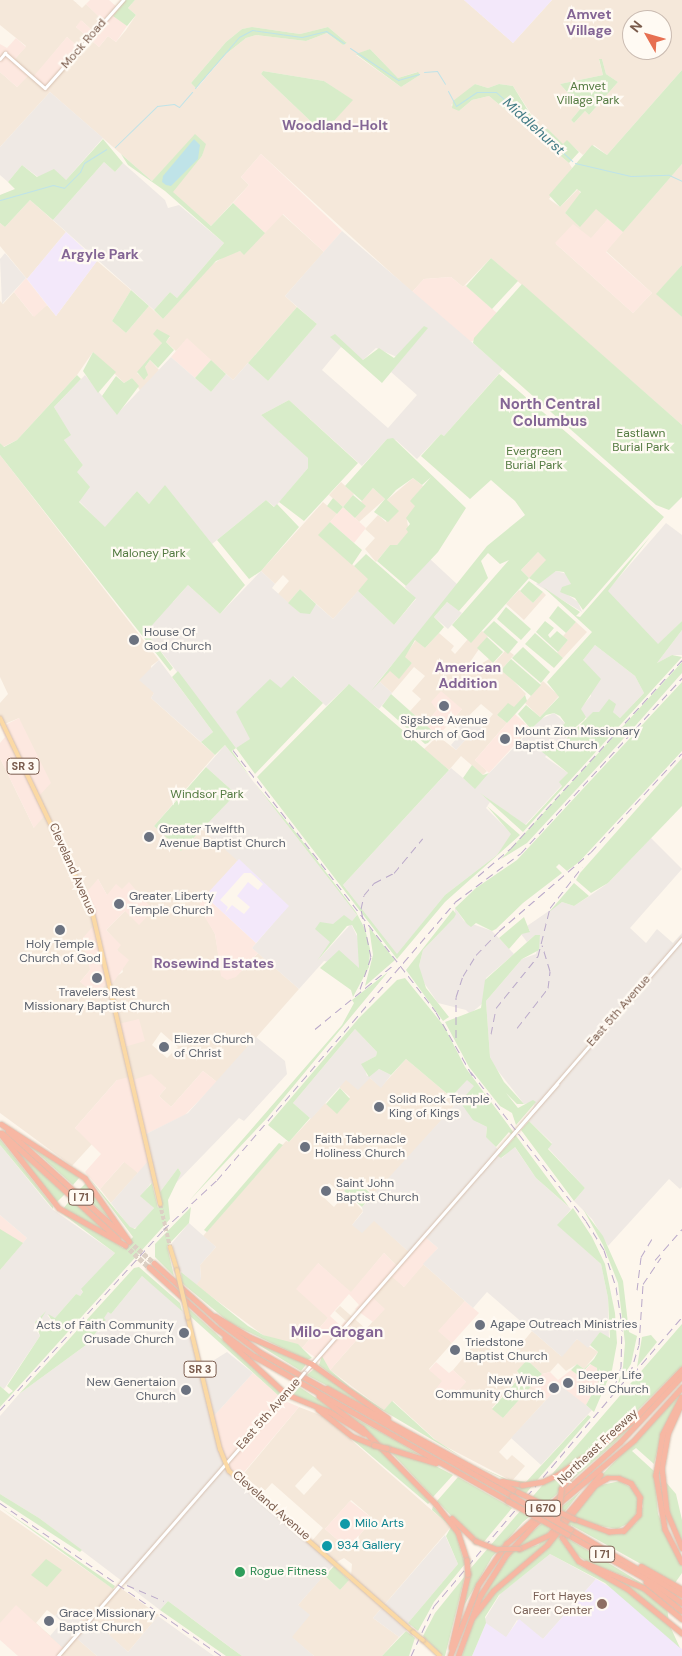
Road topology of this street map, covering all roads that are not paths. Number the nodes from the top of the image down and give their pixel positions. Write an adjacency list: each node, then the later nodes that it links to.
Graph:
1 (123, 0): 2 (main road, Mock Road)
2 (0, 59)
3 (0, 718): 7 (main road, Cleveland Avenue / SR 3)
4 (682, 939): 14 (main road, East 5th Avenue)
5 (0, 1124): 8 (highway, I 71); 8 (highway)
6 (0, 1132): 8 (highway, I 71); 8 (highway)
7 (160, 1204)
8 (127, 1243)
9 (170, 1247): 28 (main road, Cleveland Avenue / SR 3, bridge)
10 (154, 1262): 12 (highway, I 71)
11 (149, 1267): 13 (highway, I 71)
12 (211, 1315): 14 (highway); 17 (highway, I 71)
13 (216, 1328): 18 (highway, I 71); 20 (highway)
14 (311, 1365): 20 (main road, East 5th Avenue, bridge); 24 (highway)
15 (682, 1369): 27 (highway)
16 (682, 1376): 46 (highway, Northeast Freeway / I 670)
17 (304, 1377): 24 (highway); 37 (highway, I 71, bridge)
18 (301, 1384): 26 (highway); 29 (highway, I 71)
19 (682, 1387): 25 (highway, Northeast Freeway)
20 (286, 1394): 23 (highway); 28 (main road, East 5th Avenue)
21 (682, 1397): 32 (highway)
22 (682, 1403): 34 (highway)
23 (310, 1404): 26 (highway); 26 (highway)
24 (409, 1430): 30 (highway)
25 (634, 1440): 31 (highway, bridge); 45 (highway, Northeast Freeway)
26 (376, 1444): 29 (highway, bridge); 31 (highway)
27 (599, 1448): 30 (highway, bridge); 33 (highway, bridge)
28 (226, 1464): 47 (main road, Cleveland Avenue / SR 3, bridge); 48 (main road, East 5th Avenue)
29 (444, 1465): 39 (highway, I 71, bridge)
30 (486, 1474): 45 (highway, bridge)
31 (436, 1504): 46 (highway, bridge)
32 (660, 1512): 35 (highway); 36 (highway)
33 (562, 1537): 42 (highway); 44 (highway)
34 (682, 1548)
35 (682, 1557)
36 (682, 1562)
37 (671, 1585): 38 (highway); 40 (highway, I 71)
38 (682, 1589)
39 (667, 1594): 41 (highway, I 71); 42 (highway)
40 (682, 1594)
41 (682, 1603)
42 (679, 1611): 43 (highway)
43 (682, 1619)
44 (682, 1633)
45 (462, 1640): 49 (highway, Northeast Freeway)
46 (451, 1654)
47 (440, 1655)
48 (58, 1656)
49 (458, 1656)

